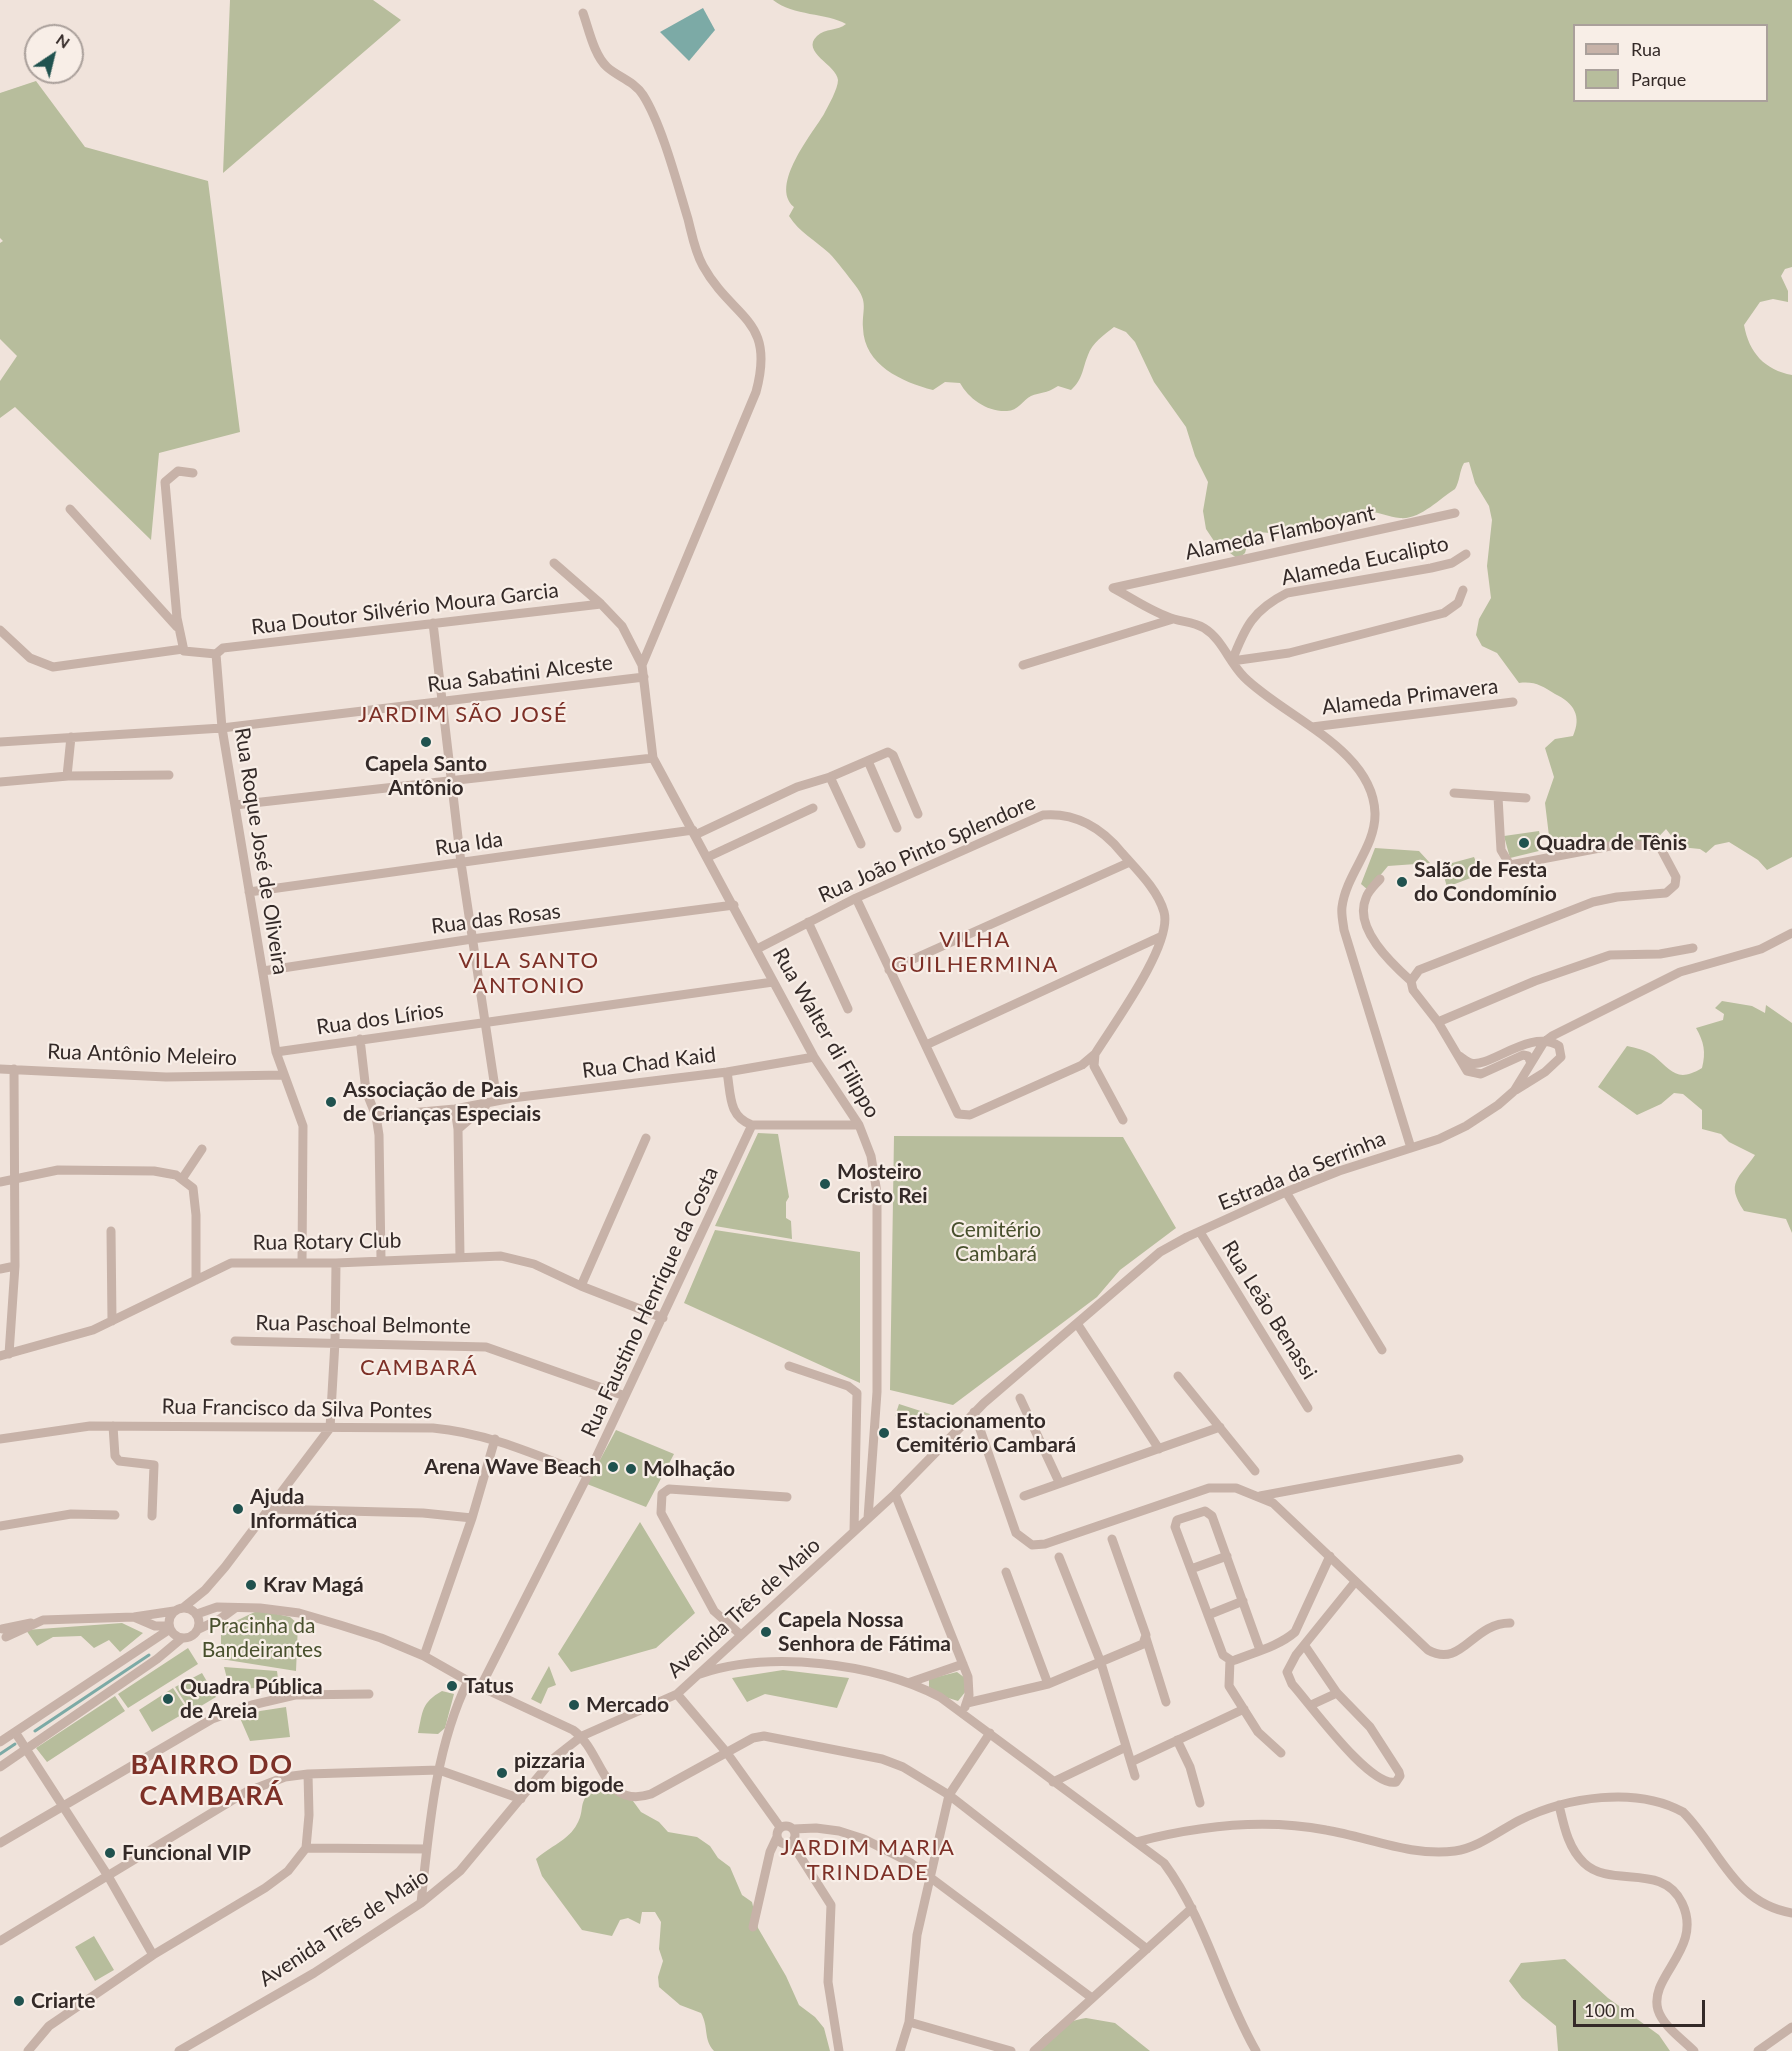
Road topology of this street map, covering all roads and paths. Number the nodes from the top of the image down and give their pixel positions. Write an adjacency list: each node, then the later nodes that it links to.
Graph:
1 (583, 13): 16 (street)
2 (193, 473): 11 (street)
3 (70, 509): 11 (street)
4 (1455, 513): 9 (street, Alameda Flamboyant)
5 (1466, 554): 15 (street, Alameda Eucalipto)
6 (554, 563): 8 (street, Rua Walter di Filippo)
7 (1463, 590): 15 (street)
8 (602, 604): 10 (street, Rua Doutor Silvério Moura Garcia); 16 (street, Rua Walter di Filippo)
9 (1173, 619): 15 (street); 17 (street)
10 (433, 623): 14 (street, Rua Doutor Silvério Moura Garcia); 19 (street)
11 (179, 629): 13 (street)
12 (0, 630): 13 (street)
13 (183, 649): 14 (street)
14 (216, 654): 22 (street, Rua Roque José de Oliveira)
15 (1232, 661): 21 (street)
16 (642, 665): 18 (street, Rua Walter di Filippo)
17 (1023, 665)
18 (644, 677): 19 (street, Rua Sabatini Alceste); 25 (street, Rua Walter di Filippo)
19 (443, 702): 22 (street, Rua Sabatini Alceste); 31 (street)
20 (1513, 702): 21 (street, Alameda Primavera)
21 (1312, 727): 82 (street)
22 (222, 728): 23 (street, Rua Sabatini Alceste); 35 (street, Rua Roque José de Oliveira)
23 (71, 737): 24 (street, Rua Sabatini Alceste); 28 (street)
24 (0, 742)
25 (652, 758): 31 (street); 39 (street, Rua Walter di Filippo)
26 (868, 761): 29 (street, Rua Ida); 37 (street, Rua Ida); 38 (street)
27 (168, 775): 28 (street)
28 (68, 776): 30 (street)
29 (830, 777): 39 (street, Rua Ida); 40 (street)
30 (0, 782)
31 (453, 782): 35 (street); 43 (street)
32 (1454, 793): 33 (street)
33 (1497, 797): 34 (street); 56 (street)
34 (1526, 798)
35 (235, 805): 45 (street, Rua Roque José de Oliveira)
36 (813, 808): 41 (street)
37 (918, 814)
38 (897, 828)
39 (694, 832): 41 (street, Rua Walter di Filippo); 43 (street, Rua Ida)
40 (861, 844)
41 (708, 857): 47 (street, Rua Walter di Filippo)
42 (1130, 862): 46 (street, Rua João Pinto Splendore); 50 (street, Rua João Pinto Splendore); 54 (street)
43 (460, 863): 45 (street, Rua Ida); 51 (street)
44 (1380, 879): 56 (street)
45 (249, 892): 55 (street, Rua Roque José de Oliveira)
46 (856, 898): 48 (street, Rua João Pinto Splendore); 54 (street)
47 (734, 905): 51 (street, Rua das Rosas); 53 (street, Rua Walter di Filippo)
48 (808, 922): 53 (street, Rua João Pinto Splendore); 58 (street)
49 (1792, 933): 62 (street)
50 (1162, 936): 63 (street); 65 (street, Rua João Pinto Splendore)
51 (472, 939): 55 (street, Rua das Rosas); 59 (street)
52 (1692, 948): 60 (street)
53 (757, 949): 57 (street, Rua Walter di Filippo)
54 (889, 970): 63 (street)
55 (262, 971): 64 (street, Rua Roque José de Oliveira)
56 (1412, 981): 60 (street)
57 (774, 982): 59 (street, Rua dos Lírios); 67 (street, Rua Walter di Filippo)
58 (848, 1009)
59 (483, 1022): 61 (street, Rua dos Lírios); 74 (street)
60 (1438, 1022): 66 (street)
61 (360, 1039): 64 (street, Rua dos Lírios); 76 (street)
62 (1544, 1042): 66 (street); 68 (street, Estrada da Serrinha); 73 (street)
63 (926, 1045): 65 (street)
64 (276, 1052): 72 (street, Rua Roque José de Oliveira)
65 (1095, 1054): 77 (street)
66 (1456, 1054): 68 (street)
67 (814, 1057): 71 (street, Rua Chad Kaid); 79 (street, Rua Walter di Filippo)
68 (1531, 1063): 73 (street, Estrada da Serrinha)
69 (0, 1069): 70 (street, Rua Antônio Meleiro)
70 (14, 1069): 72 (street, Rua Antônio Meleiro); 84 (street)
71 (727, 1072): 74 (street, Rua Chad Kaid); 78 (street)
72 (284, 1076): 92 (street, Rua Roque José de Oliveira)
73 (1514, 1091): 82 (street, Estrada da Serrinha)
74 (492, 1102): 75 (street, Rua Chad Kaid); 80 (street)
75 (455, 1109): 76 (street, Rua Chad Kaid); 80 (street)
76 (376, 1116): 91 (street)
77 (1123, 1120)
78 (752, 1125): 79 (street); 98 (street, Rua Faustino Henrique da Costa)
79 (859, 1125): 129 (street, Rua Walter di Filippo)
80 (458, 1129): 90 (street)
81 (646, 1138): 97 (street)
82 (1411, 1148): 87 (street, Estrada da Serrinha)
83 (202, 1149): 85 (street)
84 (16, 1177): 85 (street); 86 (street); 94 (street)
85 (182, 1179): 96 (street)
86 (0, 1182)
87 (1286, 1192): 89 (street, Estrada da Serrinha); 103 (street)
88 (111, 1231): 99 (street)
89 (1200, 1232): 100 (street, Estrada da Serrinha); 109 (street, Rua Leão Benassi)
90 (460, 1257): 91 (street, Rua Rotary Club); 97 (street, Rua Rotary Club)
91 (381, 1259): 93 (street, Rua Rotary Club)
92 (302, 1263): 93 (street, Rua Rotary Club); 96 (street, Rua Rotary Club)
93 (336, 1263): 102 (street)
94 (15, 1266): 95 (street); 104 (street)
95 (0, 1269)
96 (196, 1280): 99 (street, Rua Rotary Club)
97 (581, 1286): 98 (street, Rua Rotary Club)
98 (663, 1318): 107 (street, Rua Faustino Henrique da Costa)
99 (112, 1322): 104 (street, Rua Rotary Club)
100 (1078, 1325): 110 (street, Estrada da Serrinha); 116 (street)
101 (235, 1341): 102 (street, Rua Paschoal Belmonte)
102 (335, 1342): 107 (street, Rua Paschoal Belmonte); 113 (street)
103 (1382, 1350)
104 (5, 1355)
105 (789, 1366): 131 (street)
106 (1178, 1376): 112 (street)
107 (625, 1396): 119 (street, Rua Faustino Henrique da Costa)
108 (1020, 1398): 120 (street)
109 (1308, 1408)
110 (974, 1412): 121 (street, Estrada da Serrinha); 123 (street)
111 (113, 1426): 113 (street, Rua Francisco da Silva Pontes); 114 (street, Rua Francisco da Silva Pontes); 127 (street)
112 (1220, 1427): 116 (street); 118 (street)
113 (330, 1428): 115 (street, Rua Francisco da Silva Pontes); 125 (street)
114 (0, 1439)
115 (495, 1439): 119 (street, Rua Francisco da Silva Pontes); 128 (street)
116 (1160, 1449): 120 (street)
117 (1459, 1459): 123 (street)
118 (1255, 1471)
119 (588, 1475): 164 (street, Rua Faustino Henrique da Costa)
120 (1059, 1482): 122 (street)
121 (895, 1494): 129 (street, Estrada da Serrinha); 159 (street)
122 (1023, 1496)
123 (1260, 1496): 134 (street)
124 (787, 1497): 150 (street)
125 (269, 1509): 128 (street); 139 (street)
126 (115, 1515): 130 (street)
127 (152, 1516)
128 (472, 1518): 156 (street)
129 (868, 1518): 131 (street, Avenida Três de Maio)
130 (0, 1526)
131 (854, 1531): 150 (street, Avenida Três de Maio)
132 (1112, 1539): 153 (street)
133 (1227, 1556): 136 (street); 136 (street); 140 (street)
134 (1329, 1556): 138 (street); 155 (street)
135 (1059, 1557): 158 (street)
136 (1191, 1569): 145 (street)
137 (1006, 1572): 163 (street)
138 (1355, 1582): 147 (street); 154 (street)
139 (204, 1590): 141 (street); 144 (street)
140 (1243, 1601): 145 (street); 155 (street)
141 (184, 1607): 143 (street); 144 (street)
142 (235, 1608): 144 (street); 149 (street); 156 (street)
143 (174, 1611): 146 (street); 148 (street)
144 (196, 1613): 149 (street)
145 (1208, 1615): 157 (street)
146 (134, 1617): 148 (street); 151 (street)
147 (1510, 1623)
148 (169, 1628): 152 (street); 173 (street)
149 (199, 1629): 152 (street)
150 (741, 1635): 160 (street, Avenida Três de Maio)
151 (2, 1637)
152 (182, 1638): 179 (street)
153 (1146, 1638): 158 (street); 168 (street)
154 (1305, 1646): 165 (street); 170 (street)
155 (1260, 1650): 157 (street)
156 (424, 1656): 161 (street)
157 (1230, 1660): 171 (street)
158 (1101, 1663): 163 (street); 178 (street)
159 (963, 1664): 162 (street); 169 (street)
160 (697, 1674): 162 (street); 167 (street, Avenida Três de Maio)
161 (468, 1681): 164 (street); 184 (street)
162 (908, 1683): 172 (street)
163 (1048, 1684): 169 (street)
164 (481, 1686): 175 (street)
165 (1337, 1693): 170 (street); 170 (street)
166 (369, 1694): 192 (street)
167 (677, 1694): 175 (street, Avenida Três de Maio); 181 (street)
168 (1166, 1702)
169 (967, 1703): 172 (street)
170 (1311, 1705)
171 (1244, 1709): 176 (street); 180 (street)
172 (961, 1712): 174 (street)
173 (15, 1732): 177 (street); 179 (street)
174 (990, 1733): 187 (street); 188 (street)
175 (582, 1736): 181 (street); 189 (street, Avenida Três de Maio)
176 (1177, 1740): 182 (street); 190 (street)
177 (0, 1742)
178 (1126, 1747): 182 (street); 187 (street)
179 (27, 1750): 183 (street); 192 (street)
180 (1281, 1753)
181 (726, 1754): 188 (street); 193 (street)
182 (1131, 1762): 186 (street)
183 (0, 1767)
184 (439, 1770): 185 (street); 189 (street); 200 (street)
185 (308, 1774): 199 (street); 201 (street)
186 (1135, 1776)
187 (1053, 1782): 197 (street)
188 (949, 1795): 202 (street); 208 (street)
189 (521, 1799): 203 (street, Avenida Três de Maio)
190 (1200, 1803)
191 (1559, 1805): 197 (street); 205 (street); 220 (street)
192 (63, 1807): 198 (street); 201 (street)
193 (780, 1827): 194 (street); 195 (street)
194 (793, 1829): 196 (street); 202 (street)
195 (777, 1837): 196 (street); 206 (street)
196 (791, 1842): 215 (street)
197 (1136, 1842): 204 (street)
198 (0, 1843)
199 (306, 1848): 200 (street); 209 (street)
200 (427, 1849): 203 (street)
201 (108, 1876): 207 (street); 209 (street)
202 (931, 1877): 210 (street); 211 (street)
203 (421, 1903): 214 (street, Avenida Três de Maio)
204 (1192, 1908): 208 (street); 219 (street)
205 (1792, 1913)
206 (753, 1927)
207 (0, 1941)
208 (1147, 1949): 210 (street)
209 (153, 1955): 213 (street)
210 (1092, 1998): 218 (street)
211 (909, 2022): 216 (street); 217 (street)
212 (1792, 2027): 221 (street)
213 (28, 2051)
214 (179, 2051)
215 (839, 2051)
216 (900, 2051)
217 (1011, 2051)
218 (1034, 2051)
219 (1256, 2051)
220 (1694, 2051)
221 (1758, 2051)

